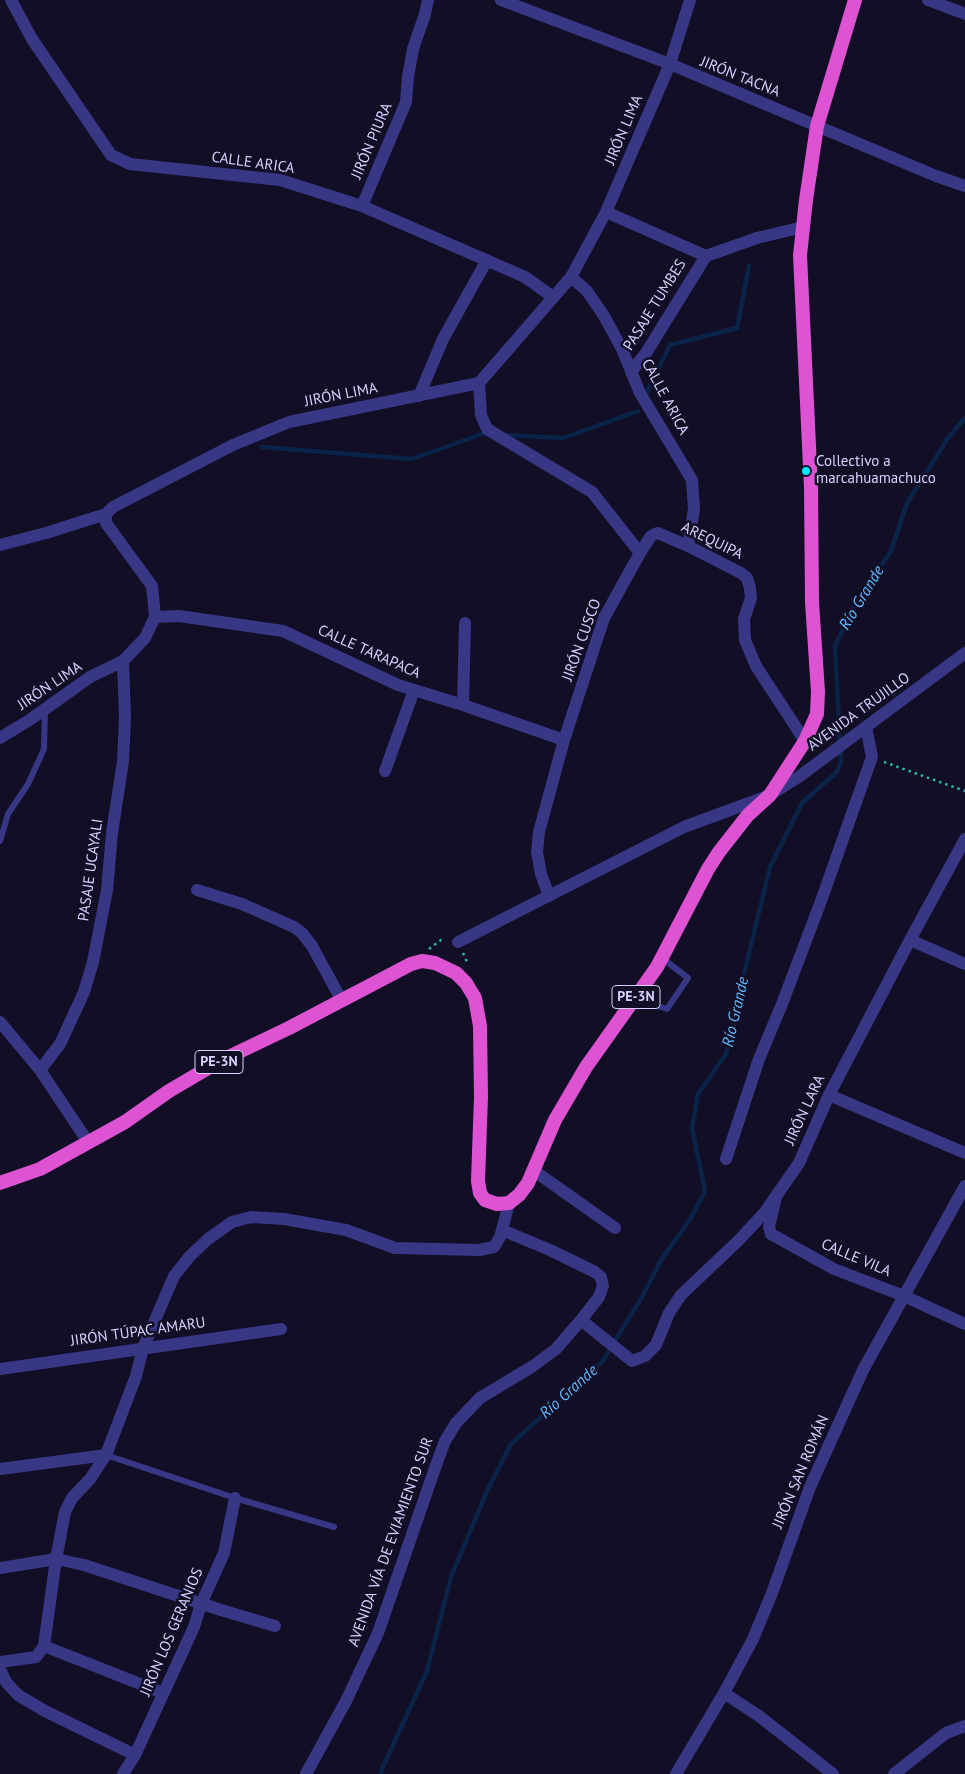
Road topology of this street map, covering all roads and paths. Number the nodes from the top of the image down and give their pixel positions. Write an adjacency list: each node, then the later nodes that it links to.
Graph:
1 (11, 0): 11 (street, CALLE ARICA)
2 (428, 0): 11 (street, JIRÓN PIURA)
3 (501, 0): 8 (street, JIRÓN TACNA)
4 (690, 0): 8 (street, JIRÓN LIMA)
5 (855, 0): 9 (highway)
6 (928, 0): 7 (street)
7 (965, 14)
8 (670, 64): 9 (street, JIRÓN TACNA); 12 (street, JIRÓN LIMA)
9 (817, 126): 10 (street, JIRÓN TACNA); 13 (highway)
10 (965, 186)
11 (362, 206): 15 (street, CALLE ARICA)
12 (606, 212): 14 (street); 16 (street, JIRÓN LIMA)
13 (803, 227): 14 (street); 35 (highway)
14 (706, 256): 18 (street, PASAJE TUMBES)
15 (487, 260): 17 (street, CALLE ARICA); 20 (street)
16 (571, 277): 17 (street, JIRÓN LIMA); 18 (street, CALLE ARICA)
17 (552, 297): 19 (street, JIRÓN LIMA)
18 (631, 372): 23 (street, CALLE ARICA)
19 (479, 382): 20 (street, JIRÓN LIMA); 24 (street)
20 (419, 396): 21 (street, JIRÓN LIMA)
21 (106, 514): 22 (street, JIRÓN LIMA); 25 (street)
22 (0, 545)
23 (688, 546): 24 (street, AREQUIPA); 35 (street, AREQUIPA)
24 (640, 553): 34 (street, JIRÓN CUSCO)
25 (156, 617): 28 (street, JIRÓN LIMA); 29 (street, CALLE TARAPACA)
26 (465, 623): 30 (street)
27 (965, 653): 32 (street, AVENIDA TRUJILLO / PE-3N)
28 (123, 661): 31 (street, JIRÓN LIMA); 51 (street, PASAJE UCAYALI)
29 (414, 690): 30 (street, CALLE TARAPACA); 37 (street)
30 (463, 705): 34 (street, CALLE TARAPACA)
31 (45, 709): 33 (street, JIRÓN LIMA); 41 (lane)
32 (863, 729): 36 (street); 39 (street, AVENIDA TRUJILLO / PE-3N)
33 (0, 738)
34 (564, 740): 43 (street, JIRÓN CUSCO)
35 (805, 741): 39 (highway)
36 (872, 757): 38 (path); 55 (street)
37 (385, 771)
38 (965, 791)
39 (770, 795): 43 (street, AVENIDA TRUJILLO); 46 (highway, PE-3N)
40 (965, 839): 44 (street, JIRÓN LARA)
41 (0, 841)
42 (197, 890): 49 (street)
43 (549, 896): 45 (street, AVENIDA TRUJILLO)
44 (910, 940): 47 (street); 52 (street, JIRÓN LARA)
45 (458, 942)
46 (662, 958): 48 (highway, PE-3N); 48 (lane)
47 (965, 964)
48 (634, 999): 56 (highway, PE-3N)
49 (342, 1001): 53 (highway, PE-3N); 60 (highway, PE-3N)
50 (0, 1022): 51 (street)
51 (40, 1070): 53 (street)
52 (829, 1095): 54 (street); 59 (street, JIRÓN LARA)
53 (88, 1142): 57 (highway, PE-3N)
54 (965, 1153)
55 (726, 1158)
56 (533, 1170): 60 (highway, PE-3N); 61 (street)
57 (0, 1183)
58 (965, 1186): 63 (street, JIRÓN SAN ROMÁN)
59 (777, 1195): 63 (street, CALLE VILA); 64 (street, JIRÓN LARA)
60 (509, 1203): 62 (street)
61 (615, 1228)
62 (502, 1230): 64 (street, AVENIDA VÍA DE EVIAMIENTO SUR); 67 (street)
63 (904, 1296): 65 (street, CALLE VILA); 81 (street, JIRÓN SAN ROMÁN)
64 (585, 1323): 85 (street, AVENIDA VÍA DE EVIAMIENTO SUR)
65 (965, 1324)
66 (281, 1329): 67 (street, JIRÓN TÚPAC AMARU)
67 (143, 1348): 68 (street, JIRÓN TÚPAC AMARU); 69 (street)
68 (0, 1369)
69 (106, 1455): 70 (street); 71 (lane); 73 (street)
70 (0, 1469)
71 (235, 1498): 72 (lane); 75 (street, JIRÓN LOS GERANIOS)
72 (334, 1527)
73 (56, 1559): 74 (street); 75 (street); 77 (street)
74 (0, 1568)
75 (201, 1604): 76 (street); 80 (street, JIRÓN LOS GERANIOS)
76 (275, 1626)
77 (44, 1646): 78 (street); 80 (street)
78 (0, 1662)
79 (0, 1669): 83 (street)
80 (163, 1693): 83 (street, JIRÓN LOS GERANIOS)
81 (724, 1693): 86 (street, JIRÓN SAN ROMÁN); 87 (street)
82 (965, 1726): 88 (street)
83 (135, 1755): 84 (street, JIRÓN LOS GERANIOS)
84 (123, 1774)
85 (306, 1774)
86 (676, 1774)
87 (833, 1774)
88 (894, 1774)

